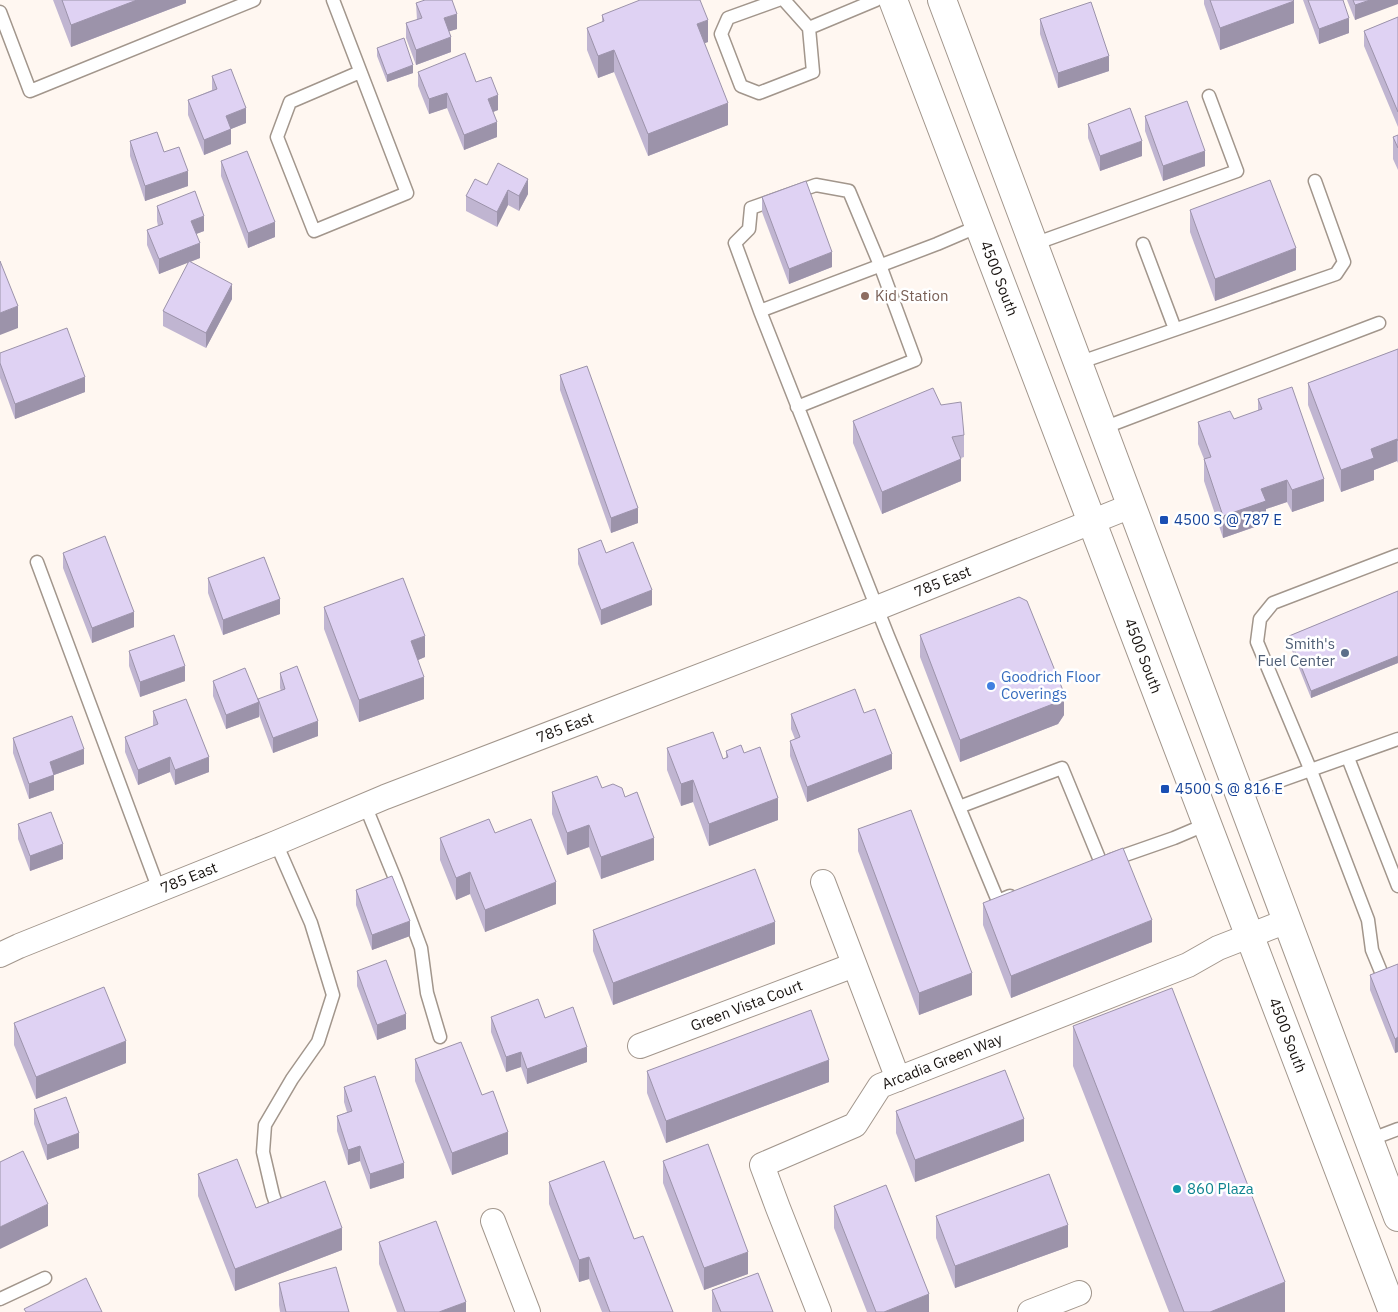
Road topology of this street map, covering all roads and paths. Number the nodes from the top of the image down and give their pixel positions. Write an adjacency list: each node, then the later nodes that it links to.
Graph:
1 (254, 0): 8 (lane)
2 (332, 0): 10 (lane)
3 (778, 0): 9 (lane)
4 (784, 0): 9 (lane)
5 (876, 0): 9 (lane)
6 (893, 0): 13 (main road, 4500 South)
7 (942, 0): 14 (main road)
8 (0, 12)
9 (809, 28)
10 (360, 72): 10 (lane)
11 (1209, 96): 14 (lane)
12 (1315, 181): 19 (lane)
13 (979, 226): 16 (lane); 24 (main road, 4500 South)
14 (1034, 244): 20 (main road)
15 (1143, 244): 19 (lane)
16 (880, 265): 17 (lane); 17 (lane); 21 (lane)
17 (760, 311): 21 (lane)
18 (1379, 323): 22 (lane)
19 (1174, 330): 20 (lane)
20 (1078, 363): 22 (main road)
21 (797, 407): 27 (lane)
22 (1102, 428): 23 (main road)
23 (1131, 506): 24 (street, 785 East); 31 (main road)
24 (1092, 522): 27 (street, 785 East); 34 (main road, 4500 South)
25 (1398, 555): 30 (lane)
26 (37, 562): 38 (lane)
27 (877, 608): 32 (street, 785 East); 33 (lane)
28 (1398, 739): 29 (lane)
29 (1348, 758): 30 (lane); 37 (lane)
30 (1311, 771): 31 (lane); 44 (lane)
31 (1240, 795): 40 (main road)
32 (365, 805): 35 (street, 785 East); 45 (lane)
33 (959, 807): 34 (lane); 39 (lane)
34 (1207, 824): 41 (main road, 4500 South)
35 (276, 843): 38 (street, 785 East); 50 (lane)
36 (823, 882): 43 (street)
37 (1398, 886)
38 (159, 890): 42 (street, 785 East)
39 (1026, 890)
40 (1287, 920): 41 (street, Arcadia Green Way); 49 (main road)
41 (1250, 936): 47 (street, Arcadia Green Way); 59 (main road, 4500 South)
42 (0, 954)
43 (854, 965): 46 (street, Green Vista Court); 47 (street)
44 (1386, 984)
45 (440, 1037)
46 (640, 1046)
47 (898, 1078): 57 (street, Arcadia Green Way)
48 (1398, 1129): 49 (lane)
49 (1369, 1140): 51 (main road)
50 (280, 1215)
51 (1398, 1217)
52 (493, 1221): 56 (street)
53 (45, 1278): 55 (lane)
54 (1078, 1293): 58 (street)
55 (0, 1299)
56 (528, 1312)
57 (819, 1312)
58 (1030, 1312)
59 (1393, 1312)

